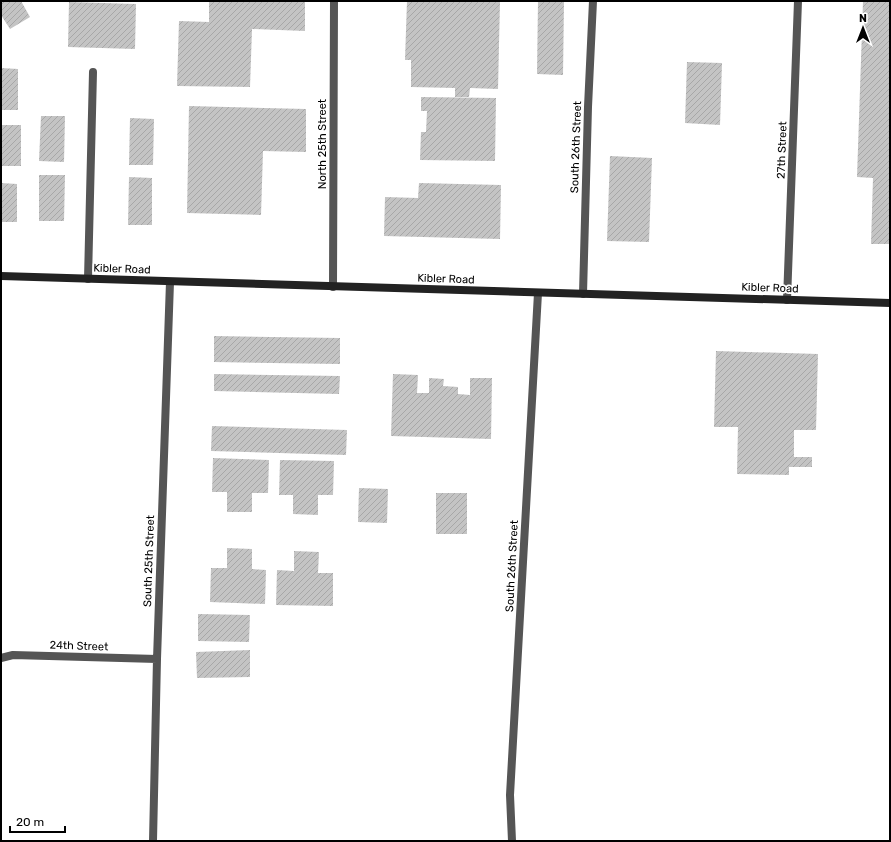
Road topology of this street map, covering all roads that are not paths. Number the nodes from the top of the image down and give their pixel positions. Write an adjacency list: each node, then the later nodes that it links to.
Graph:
1 (334, 1): 8 (street, North 25th Street)
2 (593, 1): 10 (street, South 26th Street)
3 (798, 1): 11 (street, 27th Street)
4 (93, 72): 6 (street)
5 (1, 276): 6 (main road, Kibler Road)
6 (88, 279): 7 (main road, Kibler Road)
7 (170, 282): 8 (main road, Kibler Road); 14 (street, South 25th Street)
8 (333, 287): 9 (main road, Kibler Road)
9 (538, 293): 10 (main road, Kibler Road); 16 (street, South 26th Street)
10 (584, 294): 11 (main road, Kibler Road)
11 (787, 300): 12 (main road, Kibler Road)
12 (890, 303)
13 (1, 658): 14 (street, 24th Street)
14 (157, 659): 15 (street, South 25th Street)
15 (153, 841)
16 (512, 841)

